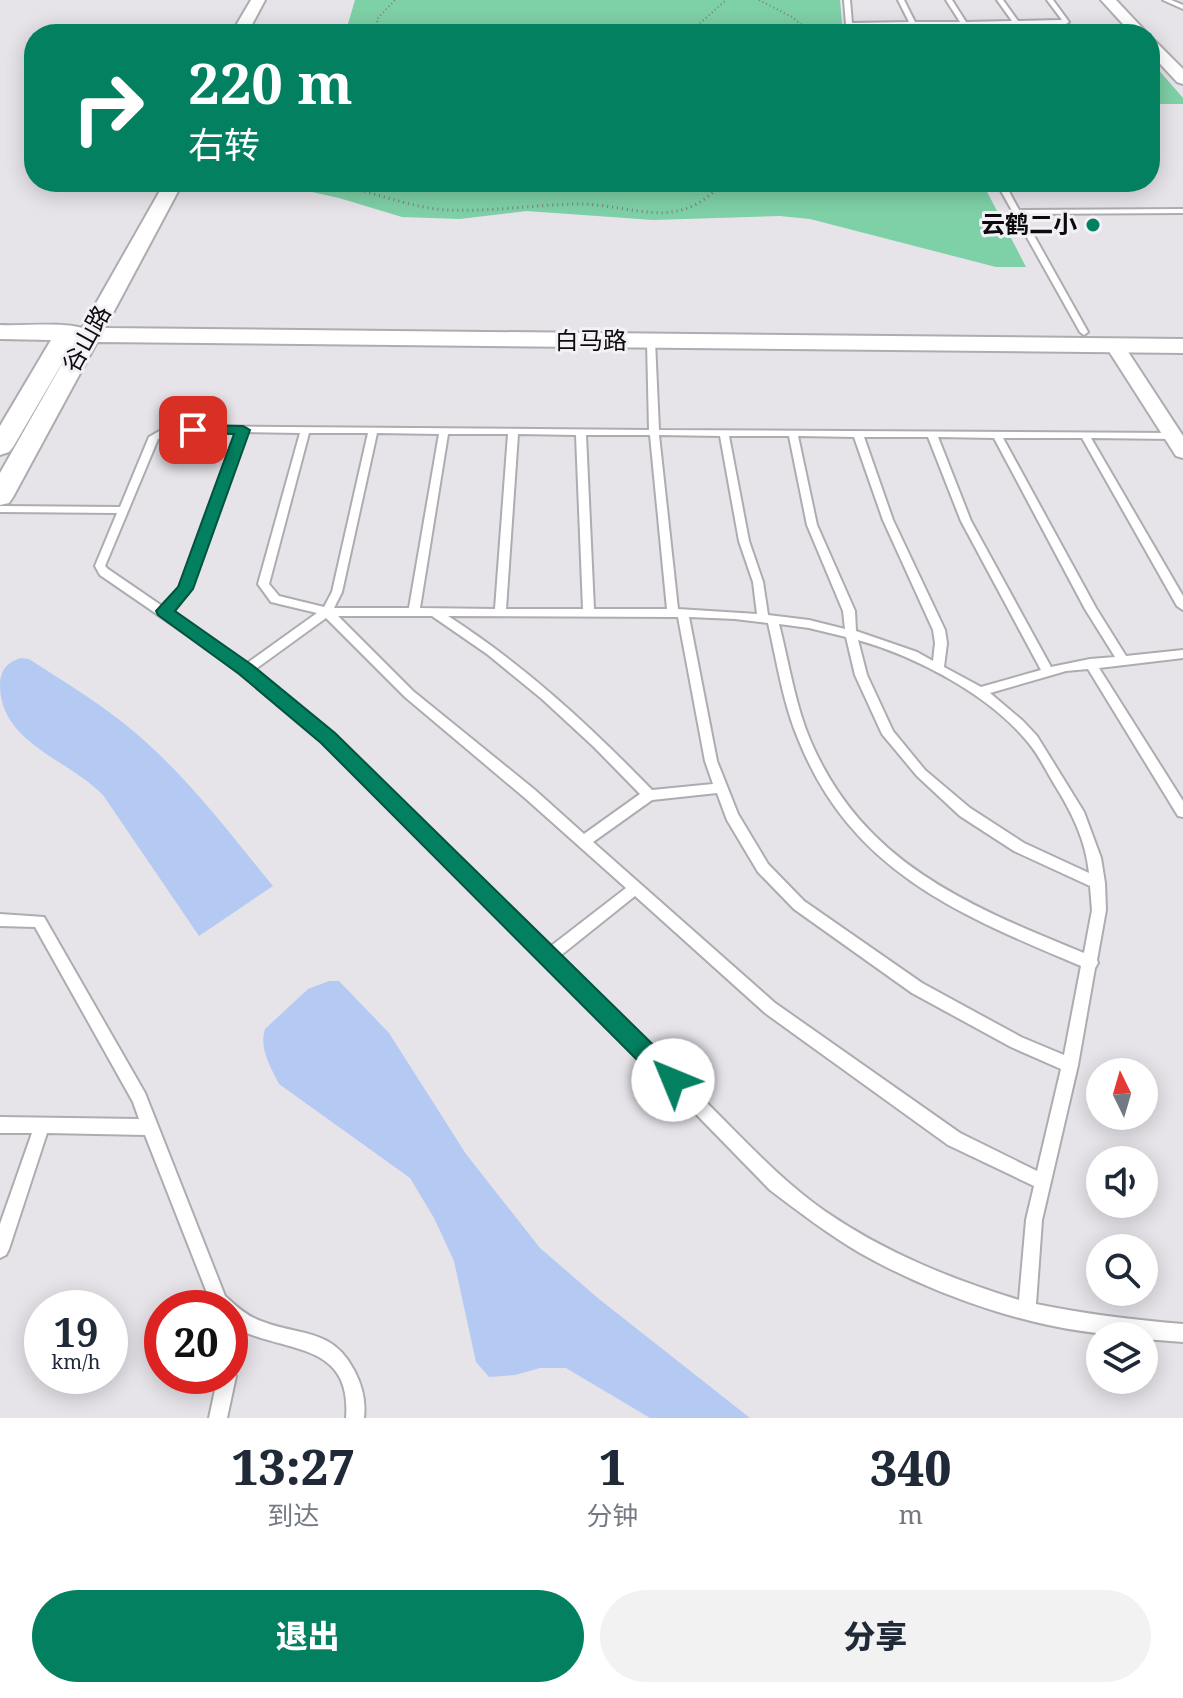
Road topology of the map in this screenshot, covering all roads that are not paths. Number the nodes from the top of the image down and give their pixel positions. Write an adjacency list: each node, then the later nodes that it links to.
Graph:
1 (258, 0): 12 (street)
2 (274, 0): 13 (street)
3 (847, 0): 14 (lane)
4 (901, 0): 15 (lane)
5 (949, 0): 16 (lane)
6 (1000, 0): 17 (lane)
7 (1050, 0): 18 (lane)
8 (1108, 0): 19 (street)
9 (1167, 0): 10 (lane); 11 (lane)
10 (1183, 1)
11 (1183, 7)
12 (245, 24)
13 (261, 24)
14 (849, 24)
15 (913, 24)
16 (964, 24)
17 (1017, 24)
18 (1034, 24)
19 (1131, 24)
20 (1160, 44): 21 (street)
21 (1172, 44)
22 (1160, 55): 23 (street)
23 (1183, 79)
24 (148, 192): 30 (street, 谷山路)
25 (168, 192): 30 (street, 谷山路)
26 (1006, 192): 28 (lane)
27 (1183, 211): 28 (lane)
28 (1017, 212): 32 (lane)
29 (0, 319): 30 (street, 白马路)
30 (81, 328): 31 (street, 白马路); 32 (street, 白马路); 34 (street, 白马路); 51 (street, 谷山路); 52 (street, 谷山路)
31 (0, 332)
32 (1084, 332): 33 (street, 白马路)
33 (1183, 333)
34 (651, 341): 35 (street, 白马路); 43 (lane)
35 (1114, 345): 36 (street, 白马路); 50 (street)
36 (1183, 346)
37 (243, 430): 38 (lane); 54 (lane); 56 (lane)
38 (305, 430): 39 (lane); 59 (lane)
39 (373, 431): 40 (lane); 59 (lane)
40 (444, 431): 41 (lane); 57 (lane)
41 (513, 432): 42 (lane); 60 (lane)
42 (581, 432): 43 (lane); 61 (lane)
43 (654, 433): 44 (lane); 62 (lane)
44 (724, 433): 45 (lane); 63 (lane)
45 (793, 434): 46 (lane); 64 (lane)
46 (858, 434): 47 (lane); 68 (lane)
47 (932, 435): 48 (lane); 70 (lane)
48 (997, 435): 49 (lane); 66 (lane)
49 (1085, 436): 50 (lane); 55 (lane)
50 (1178, 444)
51 (0, 447)
52 (0, 497)
53 (0, 509): 54 (lane)
54 (123, 510): 56 (lane)
55 (1183, 606)
56 (164, 611): 69 (lane)
57 (414, 611): 58 (lane); 59 (lane)
58 (432, 611): 60 (lane); 73 (lane)
59 (327, 612): 69 (lane); 75 (lane)
60 (500, 612): 61 (lane)
61 (589, 612): 62 (lane)
62 (678, 613): 63 (lane); 72 (lane)
63 (768, 618): 64 (lane); 80 (lane)
64 (851, 634): 68 (lane); 76 (lane)
65 (1183, 654): 66 (lane)
66 (1122, 659): 67 (lane)
67 (1090, 663): 70 (lane); 74 (lane)
68 (938, 667): 71 (lane)
69 (246, 670): 79 (lane)
70 (1047, 671): 71 (lane)
71 (980, 692): 76 (lane)
72 (720, 788): 73 (lane); 81 (lane)
73 (649, 795): 75 (lane)
74 (1183, 812)
75 (583, 842): 77 (lane)
76 (1098, 883): 80 (lane)
77 (635, 888): 79 (lane); 85 (lane)
78 (0, 920): 84 (lane)
79 (550, 955): 88 (lane)
80 (1091, 963): 81 (lane)
81 (1070, 1065): 85 (lane)
82 (0, 1125): 83 (lane)
83 (42, 1126): 84 (lane); 86 (lane)
84 (150, 1127): 87 (lane)
85 (1043, 1182): 88 (lane)
86 (0, 1249)
87 (214, 1290)
88 (1027, 1309): 90 (lane)
89 (248, 1325): 93 (lane)
90 (1183, 1333)
91 (223, 1394): 92 (lane)
92 (218, 1418)
93 (355, 1418)

